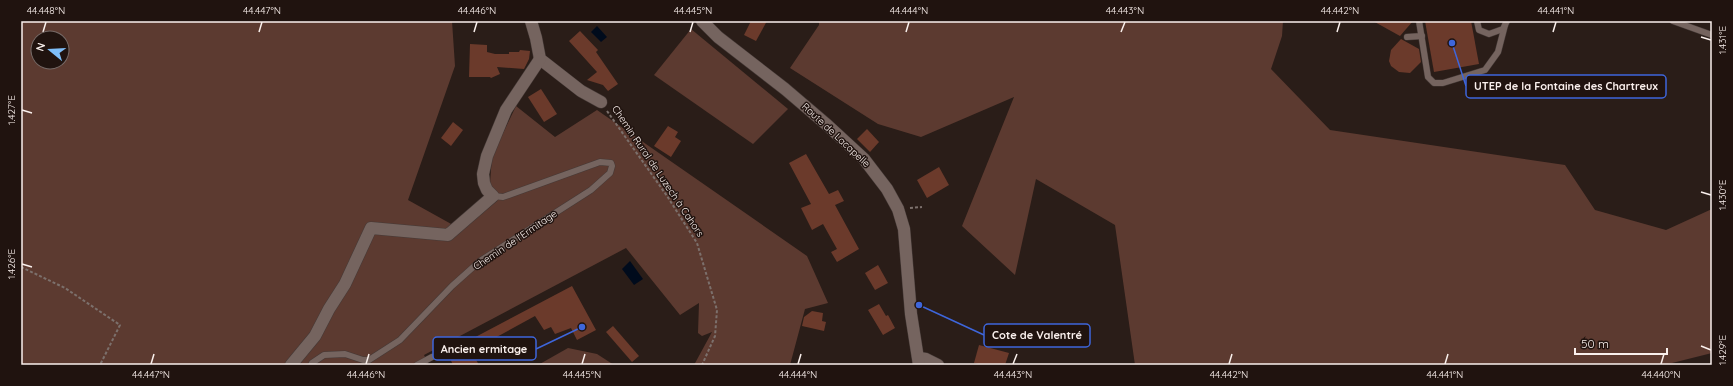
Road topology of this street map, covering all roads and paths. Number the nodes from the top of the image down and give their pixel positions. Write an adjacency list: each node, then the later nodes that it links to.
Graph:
1 (531, 21): 10 (street)
2 (702, 21): 17 (street, Route de Lacapelle)
3 (1419, 21): 8 (lane)
4 (1477, 21): 6 (lane)
5 (1673, 21): 7 (lane)
6 (1506, 23): 8 (lane)
7 (1712, 35)
8 (1422, 36): 9 (lane)
9 (1407, 37)
10 (540, 60): 11 (street); 12 (street)
11 (601, 102): 22 (path, Chemin Rural de Luzech à Cahors)
12 (493, 196): 19 (street); 20 (lane, Chemin de l'Ermitage)
13 (922, 207): 14 (path)
14 (909, 208)
15 (21, 267): 18 (path)
16 (432, 357): 21 (lane)
17 (918, 362): 23 (street)
18 (100, 365)
19 (291, 365)
20 (311, 365)
21 (417, 365)
22 (702, 365)
23 (938, 365)

